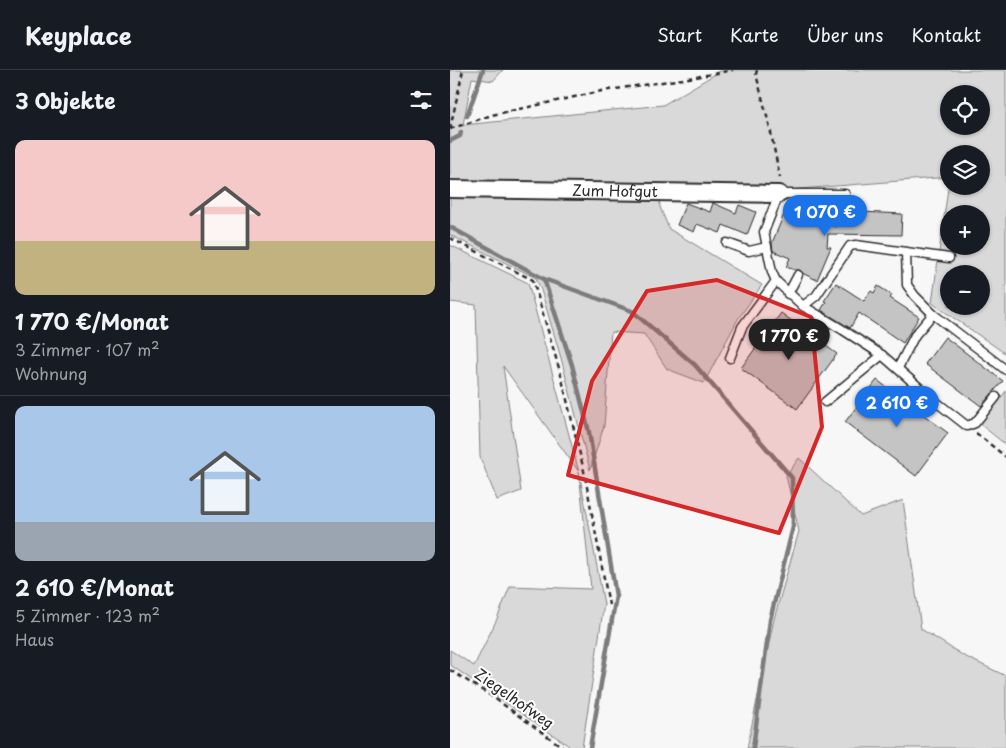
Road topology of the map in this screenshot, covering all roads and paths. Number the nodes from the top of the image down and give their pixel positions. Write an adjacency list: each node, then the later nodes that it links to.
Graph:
1 (463, 70): 4 (path)
2 (733, 70): 4 (path)
3 (757, 70): 6 (path)
4 (450, 129)
5 (450, 189): 6 (street, Zum Hofgut)
6 (779, 194): 7 (lane); 10 (lane)
7 (845, 194)
8 (450, 238): 26 (path)
9 (727, 243): 10 (lane)
10 (767, 247): 14 (lane)
11 (906, 252): 12 (lane); 16 (lane); 17 (lane)
12 (949, 258)
13 (798, 275): 15 (lane)
14 (776, 281): 15 (lane); 19 (lane)
15 (788, 294): 16 (lane)
16 (803, 306): 18 (lane)
17 (933, 314): 20 (lane); 21 (lane)
18 (882, 355): 20 (lane); 23 (lane)
19 (730, 358)
20 (898, 368): 24 (lane)
21 (1006, 370)
22 (996, 397): 24 (lane)
23 (826, 402)
24 (967, 426): 25 (path)
25 (1006, 457)
26 (609, 605)
27 (450, 670): 28 (path, Ziegelhofweg)
28 (564, 748)

